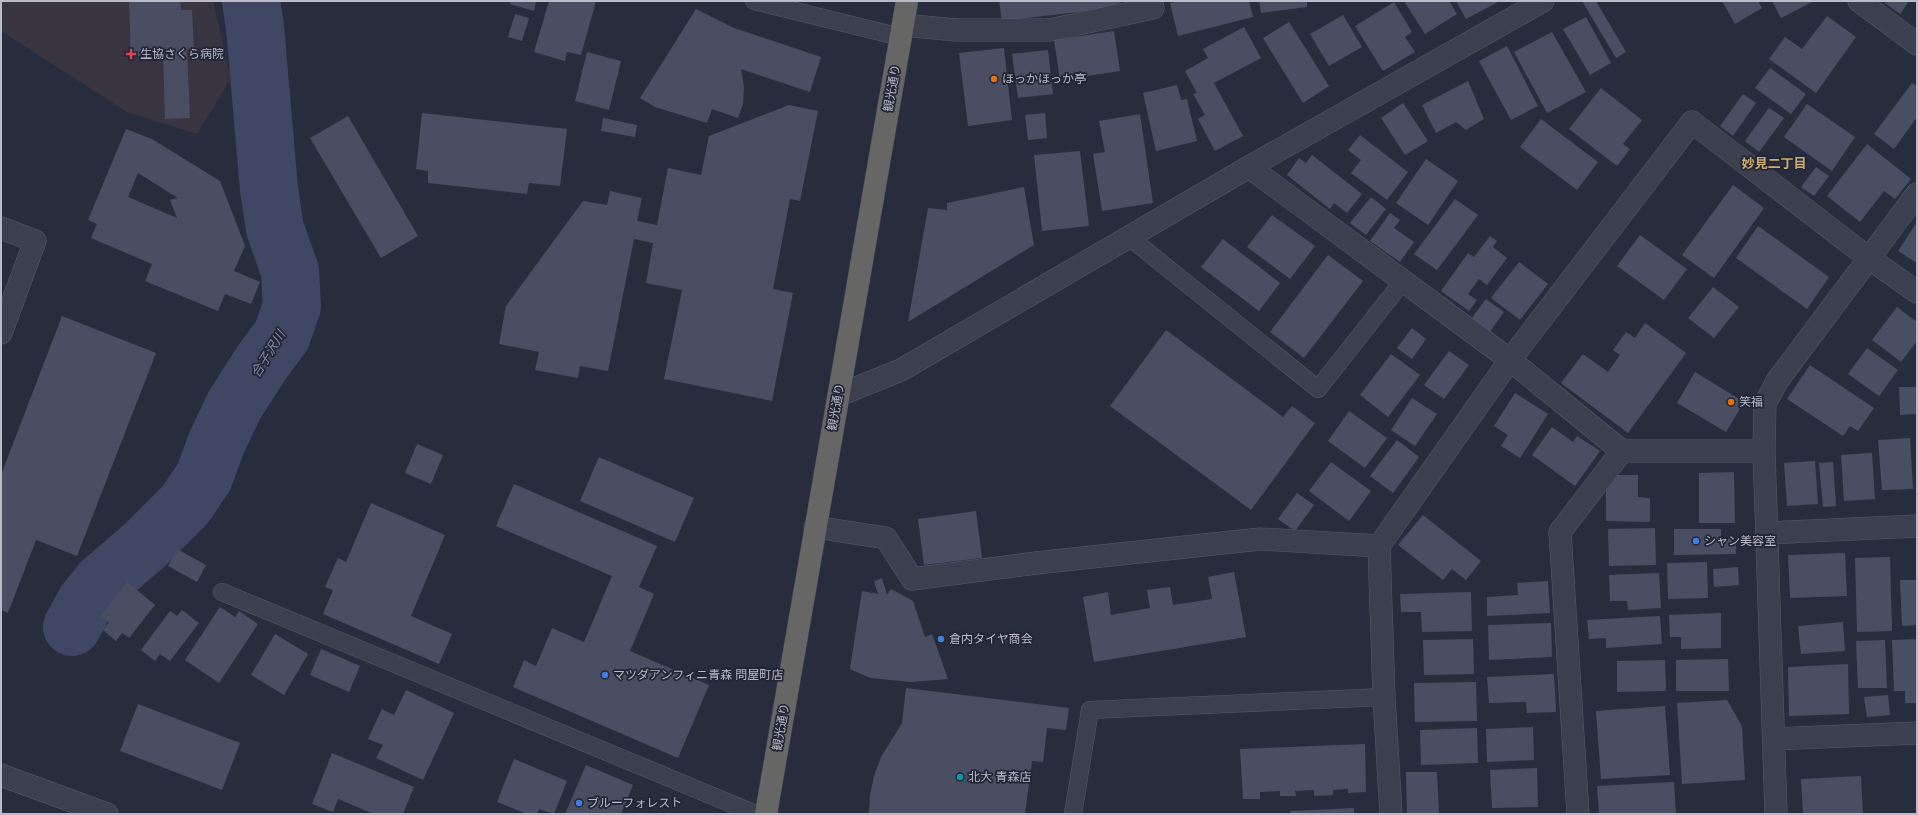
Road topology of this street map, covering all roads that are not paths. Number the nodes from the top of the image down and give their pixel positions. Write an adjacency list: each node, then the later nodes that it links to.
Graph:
1 (754, 1): 6 (lane)
2 (907, 1): 6 (highway, 観光通り)
3 (1543, 1): 8 (street)
4 (1859, 1): 7 (street)
5 (1153, 8): 6 (street)
6 (902, 31): 17 (highway, 観光通り)
7 (1917, 44)
8 (1249, 167): 11 (street); 13 (street)
9 (1917, 194): 12 (street)
10 (1, 228): 15 (street)
11 (1129, 237): 13 (lane); 17 (street)
12 (1870, 259): 14 (street); 16 (street); 19 (street)
13 (1403, 281): 16 (street)
14 (1917, 292)
15 (1, 333)
16 (1510, 360): 18 (street); 23 (street)
17 (839, 395): 21 (highway, 観光通り)
18 (1622, 451): 19 (street); 34 (street)
19 (1764, 451): 22 (street)
20 (1917, 526): 22 (street)
21 (815, 527): 23 (street); 31 (highway, 観光通り)
22 (1767, 533): 27 (street)
23 (1379, 546): 25 (street)
24 (222, 592): 30 (lane)
25 (1384, 697): 32 (lane); 33 (street)
26 (1917, 733): 27 (street)
27 (1774, 739): 35 (street)
28 (1, 775): 29 (street)
29 (107, 814)
30 (756, 814)
31 (766, 814)
32 (1073, 814)
33 (1391, 814)
34 (1578, 814)
35 (1776, 814)

